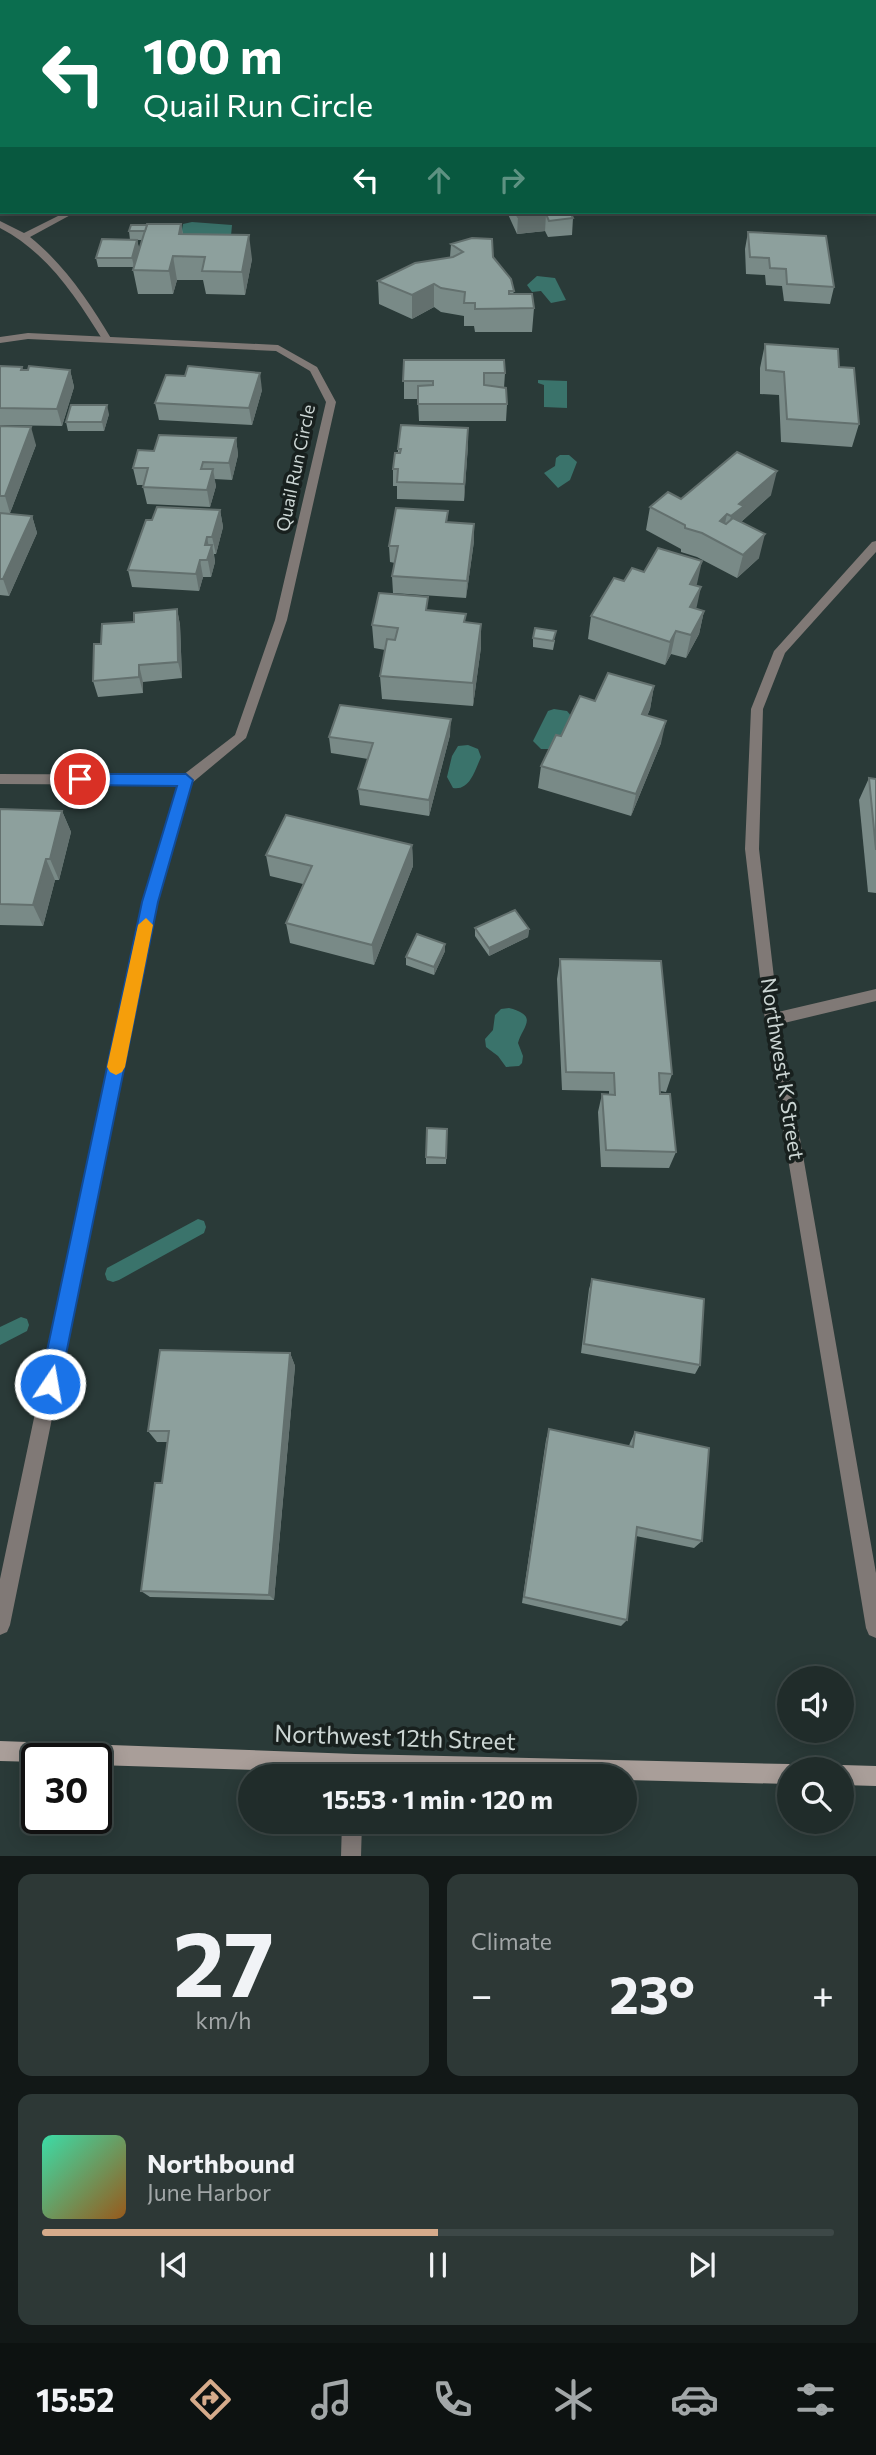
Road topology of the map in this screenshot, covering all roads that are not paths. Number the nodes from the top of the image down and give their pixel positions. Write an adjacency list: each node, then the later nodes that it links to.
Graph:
1 (67, 214): 3 (street)
2 (0, 224): 3 (street)
3 (23, 237): 5 (street)
4 (0, 340): 5 (street, Quail Run Circle)
5 (107, 340): 8 (street, Quail Run Circle)
6 (876, 545): 10 (street, Northwest K Street)
7 (0, 779): 8 (street)
8 (186, 780): 11 (street)
9 (876, 995): 10 (street)
10 (772, 1020): 12 (street, Northwest K Street)
11 (0, 1625)
12 (876, 1628)
13 (0, 1751): 14 (street, Northwest 12th Street)
14 (243, 1764)
15 (637, 1773): 16 (street, Northwest 12th Street)
16 (777, 1774)
17 (854, 1775): 18 (street)
18 (876, 1776)
19 (352, 1834): 20 (street)
20 (351, 1856)

